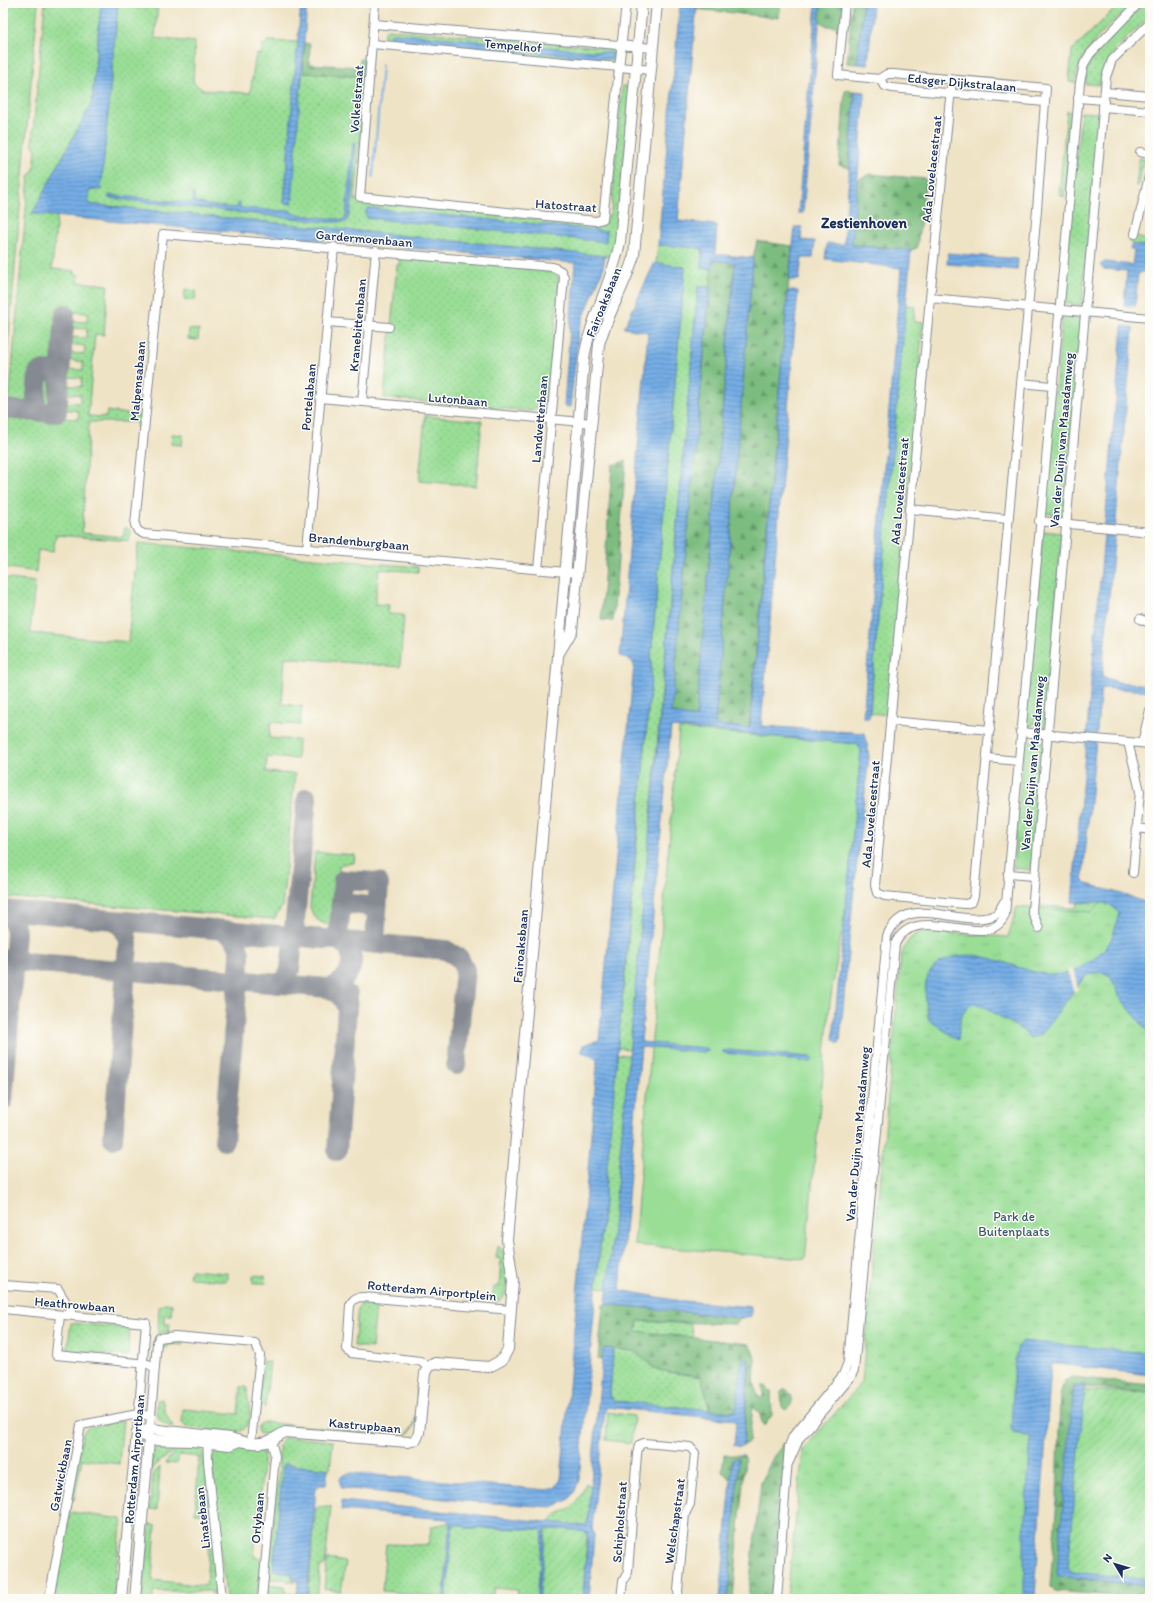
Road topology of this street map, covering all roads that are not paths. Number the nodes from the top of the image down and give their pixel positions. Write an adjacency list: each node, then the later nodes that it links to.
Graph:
1 (375, 3): 8 (street, Volkelstraat)
2 (626, 3): 10 (street, Hatostraat)
3 (642, 3): 11 (main road, Fairoaksbaan)
4 (657, 3): 12 (main road, Fairoaksbaan)
5 (845, 3): 16 (street, Edsger Dijkstralaan)
6 (1139, 3): 20 (street, Van der Duijn van Maasdamweg)
7 (1150, 23): 21 (street, Van der Duijn van Maasdamweg)
8 (374, 24): 9 (street, Volkelstraat); 10 (street, Tempelhof)
9 (372, 44): 13 (street, Tempelhof); 27 (street, Volkelstraat)
10 (622, 45): 11 (street, Tempelhof); 13 (street, Hatostraat)
11 (638, 47): 12 (street, Tempelhof); 14 (main road, Fairoaksbaan)
12 (653, 48): 15 (main road, Fairoaksbaan)
13 (620, 67): 14 (street, Tempelhof); 27 (street, Hatostraat)
14 (636, 69): 15 (street, Tempelhof); 46 (main road, Fairoaksbaan)
15 (651, 70): 47 (main road, Fairoaksbaan)
16 (880, 79): 17 (street, Edsger Dijkstralaan); 18 (street, Edsger Dijkstralaan)
17 (952, 79): 18 (street, Ada Lovelacestraat); 22 (street, Edsger Dijkstralaan)
18 (951, 92): 22 (street, Edsger Dijkstralaan); 33 (street, Ada Lovelacestraat)
19 (1150, 96): 21 (street)
20 (1078, 98): 21 (street); 35 (street, Van der Duijn van Maasdamweg)
21 (1104, 100): 23 (street); 36 (street, Van der Duijn van Maasdamweg)
22 (1045, 102): 34 (street)
23 (1150, 111)
24 (1140, 152): 25 (street)
25 (1150, 154)
26 (1150, 172): 29 (street)
27 (360, 197)
28 (163, 234): 30 (street, Gardermoenbaan); 52 (street, Malpensabaan)
29 (1135, 234)
30 (334, 247): 31 (street, Gardermoenbaan); 38 (street, Portelabaan)
31 (376, 251): 32 (street, Gardermoenbaan); 39 (street, Kranebittenbaan)
32 (561, 271): 45 (street, Landvetterbaan)
33 (930, 298): 34 (street); 48 (street, Ada Lovelacestraat)
34 (1028, 307): 35 (street); 41 (street)
35 (1058, 310): 36 (street); 42 (street, Van der Duijn van Maasdamweg)
36 (1084, 312): 37 (street); 51 (street, Van der Duijn van Maasdamweg)
37 (1150, 318)
38 (327, 322): 39 (street); 43 (street, Portelabaan)
39 (369, 326): 40 (street); 44 (street, Kranebittenbaan)
40 (389, 327)
41 (1021, 383): 42 (street, Van der Duijn van Maasdamweg); 49 (street)
42 (1051, 386): 50 (street, Van der Duijn van Maasdamweg)
43 (320, 398): 44 (street, Lutonbaan); 54 (street, Portelabaan)
44 (362, 402): 45 (street, Lutonbaan)
45 (551, 419): 46 (street, Lutonbaan); 55 (street, Landvetterbaan)
46 (580, 422): 47 (street, Lutonbaan); 56 (main road, Fairoaksbaan)
47 (592, 423): 57 (main road, Fairoaksbaan)
48 (910, 509): 49 (street); 62 (street, Ada Lovelacestraat)
49 (1008, 519): 63 (street)
50 (1039, 521): 51 (street); 64 (street, Van der Duijn van Maasdamweg)
51 (1066, 524): 53 (street); 65 (street, Van der Duijn van Maasdamweg)
52 (138, 531): 54 (street, Brandenburgbaan)
53 (1150, 532)
54 (307, 549): 55 (street, Brandenburgbaan)
55 (538, 570): 56 (street, Brandenburgbaan)
56 (566, 572): 57 (street, Brandenburgbaan); 60 (main road, Fairoaksbaan)
57 (578, 573): 60 (main road, Fairoaksbaan)
58 (1140, 619): 59 (street)
59 (1150, 623)
60 (558, 654): 77 (main road, Fairoaksbaan)
61 (1150, 710): 67 (street)
62 (890, 721): 63 (street); 68 (street, Ada Lovelacestraat)
63 (990, 730): 68 (street)
64 (1020, 732): 65 (street); 69 (street, Van der Duijn van Maasdamweg)
65 (1047, 734): 66 (street); 74 (street, Van der Duijn van Maasdamweg)
66 (1128, 742): 67 (street); 70 (street)
67 (1146, 743)
68 (987, 758): 69 (street, Van der Duijn van Maasdamweg)
69 (1018, 761): 73 (street, Van der Duijn van Maasdamweg)
70 (1138, 828): 71 (street); 72 (street)
71 (1150, 830)
72 (1133, 873)
73 (1008, 874): 74 (street); 75 (street, Van der Duijn van Maasdamweg)
74 (1035, 876): 76 (street, Van der Duijn van Maasdamweg)
75 (1006, 890): 96 (street, Van der Duijn van Maasdamweg); 96 (street, Van der Duijn van Maasdamweg)
76 (1039, 928)
77 (507, 1240): 80 (main road, Rotterdam Airportplein)
78 (3, 1285): 82 (street)
79 (3, 1309): 81 (street, Heathrowbaan)
80 (511, 1310): 85 (main road, Rotterdam Airportplein); 85 (street, Rotterdam Airportplein)
81 (60, 1315): 82 (street, Heathrowbaan); 84 (street)
82 (74, 1316): 83 (street, Heathrowbaan)
83 (146, 1322): 84 (street, Rotterdam Airportbaan)
84 (143, 1363): 86 (street); 87 (street, Rotterdam Airportbaan)
85 (428, 1367): 93 (main road, Kastrupbaan)
86 (155, 1368): 88 (street, Rotterdam Airportbaan); 94 (street, Rotterdam Airportbaan)
87 (138, 1414): 88 (street, Gatwickbaan); 90 (street, Rotterdam Airportbaan); 99 (street, Gatwickbaan)
88 (150, 1416): 89 (street, Rotterdam Airportbaan)
89 (150, 1429): 90 (main road, Kastrupbaan); 91 (main road, Kastrupbaan); 92 (street, Rotterdam Airportbaan)
90 (137, 1433): 92 (street, Kastrupbaan); 97 (main road, Rotterdam Airportbaan)
91 (207, 1439): 92 (main road, Kastrupbaan); 94 (main road, Kastrupbaan); 102 (street, Linatebaan)
92 (149, 1440): 98 (main road, Rotterdam Airportbaan)
93 (271, 1440): 94 (main road, Kastrupbaan); 103 (street, Orlybaan)
94 (251, 1442)
95 (639, 1445): 104 (street, Schipholstraat); 105 (street, Welschapstraat)
96 (789, 1462): 106 (street, Van der Duijn van Maasdamweg)
97 (129, 1516): 98 (street); 100 (main road, Rotterdam Airportbaan)
98 (142, 1518): 101 (main road, Rotterdam Airportbaan)
99 (49, 1599)
100 (121, 1599)
101 (135, 1599)
102 (222, 1599)
103 (262, 1599)
104 (621, 1599)
105 (679, 1599)
106 (777, 1599)

